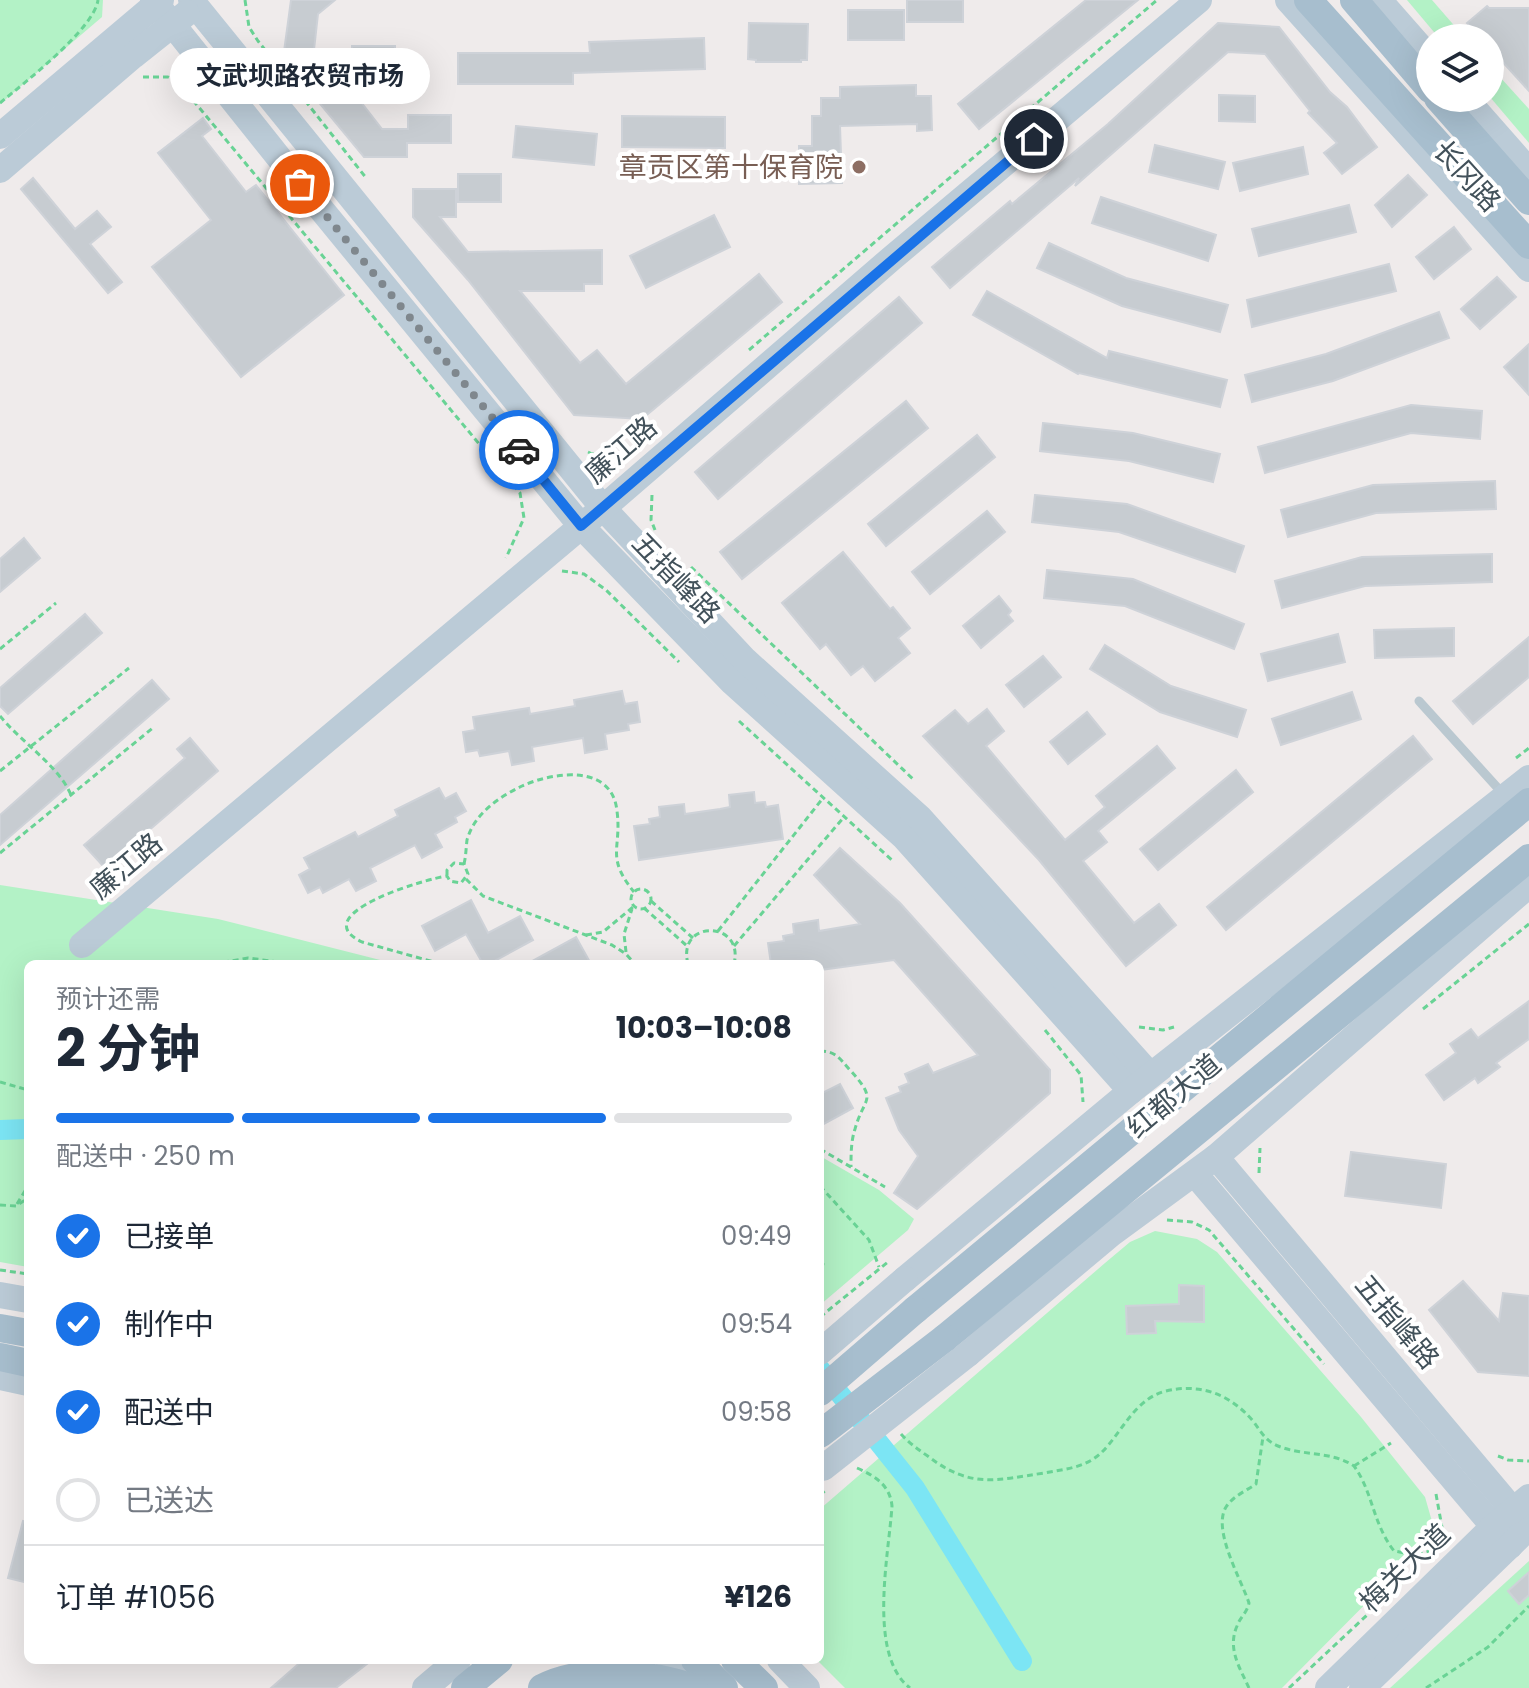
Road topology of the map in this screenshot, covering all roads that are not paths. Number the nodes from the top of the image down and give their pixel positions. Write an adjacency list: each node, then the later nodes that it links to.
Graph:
1 (1199, 0): 23 (main road, 廉江路)
2 (1288, 0): 10 (main road)
3 (1308, 0): 13 (main road, 长冈路)
4 (1354, 0): 11 (main road)
5 (1371, 0): 11 (main road)
6 (1379, 0): 12 (main road)
7 (157, 1): 9 (main road, 五指峰路); 17 (main road)
8 (197, 2): 9 (main road); 23 (main road, 五指峰路)
9 (174, 25): 18 (main road); 24 (main road, 五指峰路)
10 (1313, 28): 13 (main road); 22 (main road)
11 (1389, 42): 14 (main road)
12 (1416, 42)
13 (1372, 70): 21 (main road, 长冈路)
14 (1416, 73)
15 (1450, 112): 20 (main road, 长冈路)
16 (1477, 112): 19 (main road)
17 (0, 136)
18 (0, 170)
19 (1529, 171)
20 (1529, 201)
21 (1529, 245)
22 (1529, 269)
23 (603, 508): 24 (main road, 廉江路); 31 (main road, 五指峰路)
24 (581, 526): 30 (main road, 廉江路); 31 (main road, 五指峰路)
25 (1419, 701): 27 (lane)
26 (1529, 778): 27 (main road)
27 (1508, 793): 31 (main road); 44 (main road, 红都大道, bridge)
28 (1529, 858): 38 (main road, 红都大道)
29 (1529, 885): 32 (main road)
30 (82, 945)
31 (1140, 1083): 39 (main road, bridge)
32 (1216, 1157): 33 (main road); 47 (main road, 五指峰路)
33 (1195, 1174): 38 (main road); 47 (main road)
34 (0, 1295): 35 (main road)
35 (24, 1299)
36 (0, 1328): 37 (main road)
37 (24, 1332)
38 (956, 1346): 45 (main road, 红都大道, bridge); 46 (main road, bridge)
39 (824, 1348)
40 (0, 1357): 41 (main road)
41 (24, 1362)
42 (0, 1377): 43 (main road)
43 (24, 1382)
44 (824, 1389)
45 (824, 1431)
46 (824, 1467)
47 (1517, 1523): 64 (main road, 梅关大道); 65 (main road, 梅关大道)
48 (453, 1664): 59 (main road)
49 (480, 1664): 60 (main road)
50 (494, 1664): 60 (main road)
51 (573, 1664): 57 (main road)
52 (672, 1664): 61 (main road)
53 (699, 1664): 62 (main road)
54 (739, 1664): 58 (main road)
55 (746, 1664): 58 (main road)
56 (784, 1664): 63 (main road)
57 (546, 1681): 61 (main road)
58 (763, 1686)
59 (425, 1688)
60 (465, 1688)
61 (694, 1688)
62 (724, 1688)
63 (807, 1688)
64 (1328, 1688)
65 (1362, 1688)

